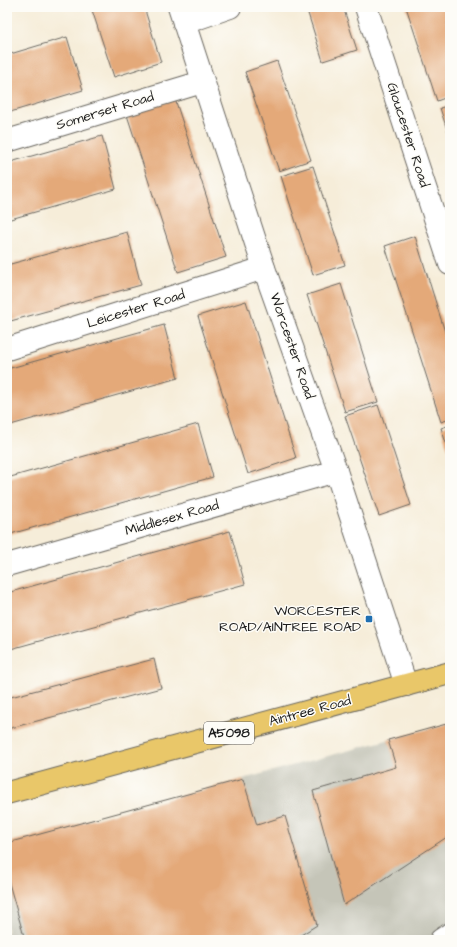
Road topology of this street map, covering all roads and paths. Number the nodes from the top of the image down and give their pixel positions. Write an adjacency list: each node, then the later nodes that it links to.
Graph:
1 (230, 7): 3 (street)
2 (366, 7): 6 (street, Gloucester Road)
3 (181, 15): 4 (street, Worcester Road)
4 (202, 82): 5 (street, Somerset Road); 7 (street, Worcester Road)
5 (7, 141)
6 (450, 264)
7 (264, 268): 8 (street, Leicester Road); 9 (street, Worcester Road)
8 (7, 349)
9 (336, 471): 10 (street, Middlesex Road); 12 (street, Worcester Road)
10 (7, 565)
11 (450, 673): 12 (main road, Aintree Road / A5098)
12 (406, 685): 13 (main road, Aintree Road / A5098)
13 (7, 793)
14 (450, 934): 15 (street)
15 (441, 940)

